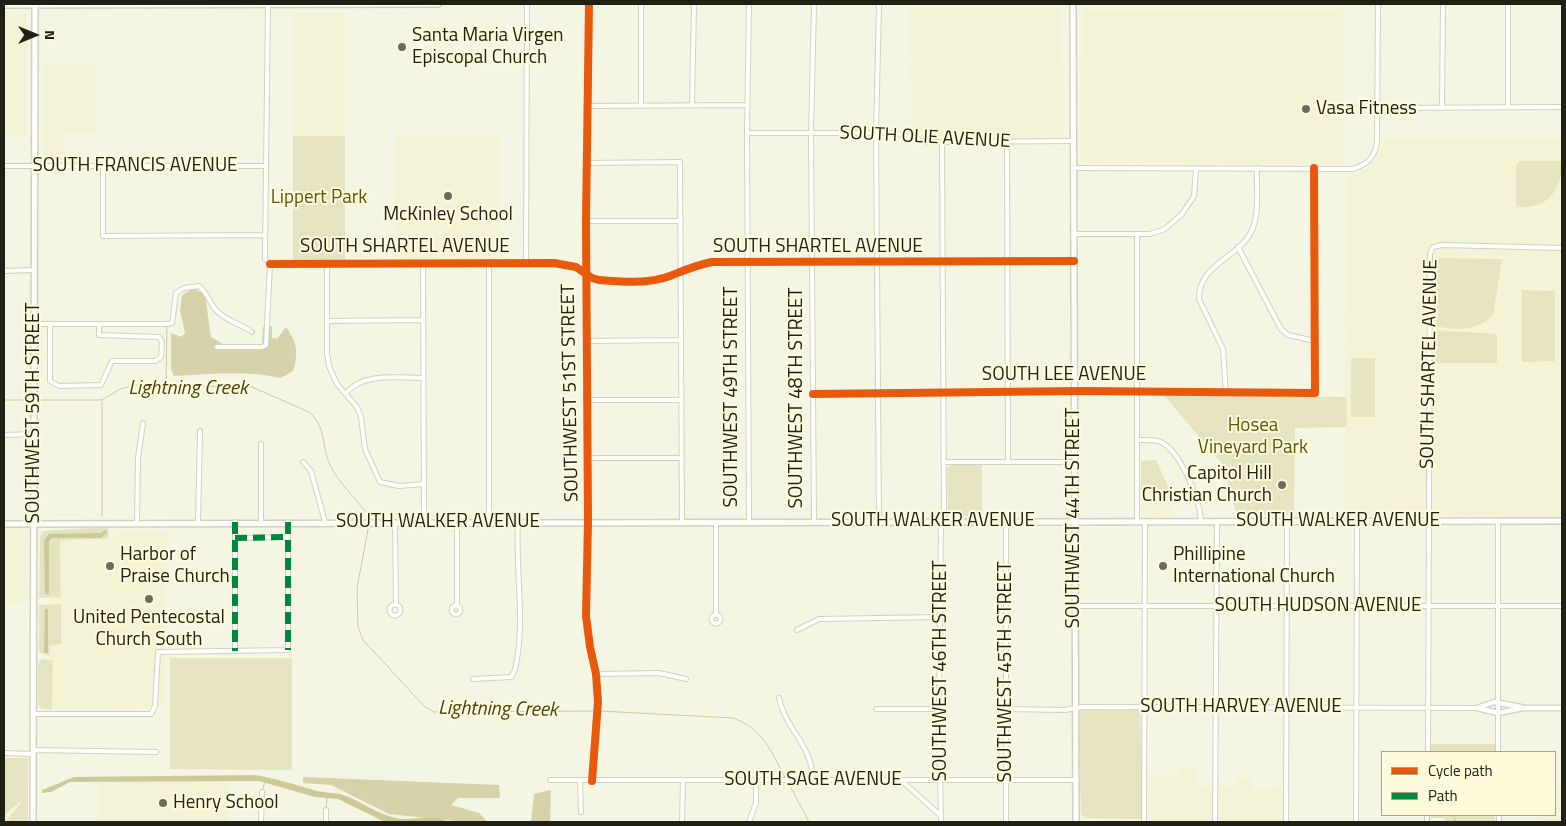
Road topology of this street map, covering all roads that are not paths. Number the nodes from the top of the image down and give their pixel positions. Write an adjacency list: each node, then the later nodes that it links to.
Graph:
1 (35, 4): 2 (main road); 20 (main road); 37 (main road, SOUTHWEST 59TH STREET)
2 (106, 4): 3 (main road)
3 (175, 4): 4 (main road)
4 (243, 4): 5 (main road)
5 (268, 4): 6 (main road); 38 (street)
6 (312, 4): 7 (main road)
7 (380, 4): 8 (main road)
8 (438, 4)
9 (526, 4): 58 (street)
10 (589, 4): 23 (street, SOUTHWEST 51ST STREET)
11 (641, 4): 24 (street)
12 (694, 4): 21 (street)
13 (749, 4): 22 (street, SOUTHWEST 49TH STREET)
14 (814, 4): 30 (street, SOUTHWEST 48TH STREET)
15 (879, 4): 31 (street)
16 (1073, 4): 32 (main road, SOUTHWEST 44TH STREET)
17 (1378, 4): 27 (street)
18 (1443, 4): 28 (street)
19 (1508, 4): 25 (street)
20 (4, 5)
21 (692, 105): 22 (street); 24 (street)
22 (747, 105): 29 (street, SOUTHWEST 49TH STREET)
23 (586, 106): 24 (street); 35 (street, SOUTHWEST 51ST STREET)
24 (641, 106)
25 (1508, 107): 26 (street); 28 (street)
26 (1562, 107)
27 (1378, 108): 28 (street); 42 (street)
28 (1442, 108)
29 (747, 133): 30 (street, SOUTH OLIE AVENUE); 53 (street, SOUTHWEST 49TH STREET)
30 (812, 133): 31 (street, SOUTH OLIE AVENUE); 59 (street, SOUTHWEST 48TH STREET)
31 (876, 133): 33 (street, SOUTH OLIE AVENUE); 54 (street)
32 (1073, 141): 34 (street, SOUTH OLIE AVENUE); 40 (main road, SOUTHWEST 44TH STREET)
33 (942, 142): 34 (street, SOUTH OLIE AVENUE); 55 (street, SOUTHWEST 46TH STREET)
34 (1007, 143): 56 (street)
35 (586, 163): 44 (street, SOUTHWEST 51ST STREET); 45 (street)
36 (4, 166): 37 (street, SOUTH FRANCIS AVENUE)
37 (34, 166): 39 (street, SOUTH FRANCIS AVENUE); 62 (main road, SOUTHWEST 59TH STREET)
38 (266, 166): 39 (street, SOUTH FRANCIS AVENUE); 47 (street)
39 (103, 167): 47 (street)
40 (1073, 168): 43 (street); 46 (main road, SOUTHWEST 44TH STREET)
41 (1257, 168): 42 (street); 43 (street); 49 (street)
42 (1314, 168): 74 (street)
43 (1196, 170): 48 (street)
44 (586, 221): 45 (street); 65 (street, SOUTHWEST 51ST STREET)
45 (681, 221): 63 (street)
46 (1074, 234): 48 (street); 51 (main road, SOUTHWEST 44TH STREET)
47 (265, 235): 60 (street)
48 (1137, 235): 78 (street)
49 (1238, 247): 74 (street); 83 (street)
50 (1562, 248): 116 (street, SOUTH SHARTEL AVENUE)
51 (1074, 261): 56 (street, SOUTH SHARTEL AVENUE); 77 (main road, SOUTHWEST 44TH STREET)
52 (488, 262): 57 (street, SOUTH SHARTEL AVENUE); 58 (street, SOUTH SHARTEL AVENUE); 128 (street)
53 (747, 262): 59 (street, SOUTH SHARTEL AVENUE); 63 (street, SOUTH SHARTEL AVENUE); 104 (street, SOUTHWEST 49TH STREET)
54 (878, 262): 55 (street, SOUTH SHARTEL AVENUE); 59 (street, SOUTH SHARTEL AVENUE); 82 (street)
55 (942, 262): 56 (street, SOUTH SHARTEL AVENUE); 79 (street, SOUTHWEST 46TH STREET)
56 (1007, 262): 80 (street)
57 (422, 263): 61 (street, SOUTH SHARTEL AVENUE); 66 (street)
58 (526, 263): 65 (street, SOUTH SHARTEL AVENUE)
59 (812, 263): 84 (street, SOUTHWEST 48TH STREET)
60 (270, 264): 61 (street, SOUTH SHARTEL AVENUE); 75 (street)
61 (327, 264): 67 (street)
62 (34, 270): 64 (street); 68 (main road, SOUTHWEST 59TH STREET)
63 (680, 270): 65 (street, SOUTH SHARTEL AVENUE); 72 (street)
64 (4, 271)
65 (586, 274): 73 (street, SOUTHWEST 51ST STREET)
66 (423, 320): 67 (street); 76 (street)
67 (327, 321): 81 (street)
68 (34, 324): 69 (street); 89 (main road, SOUTHWEST 59TH STREET)
69 (50, 324): 70 (street); 70 (street)
70 (99, 324): 71 (street)
71 (252, 332)
72 (681, 340): 73 (street); 86 (street)
73 (586, 341): 85 (street, SOUTHWEST 51ST STREET)
74 (1315, 341): 83 (street, SOUTH LEE AVENUE)
75 (216, 347)
76 (422, 378): 81 (street); 99 (street)
77 (1074, 391): 78 (street, SOUTH LEE AVENUE); 80 (street, SOUTH LEE AVENUE); 98 (main road, SOUTHWEST 44TH STREET)
78 (1138, 391): 83 (street, SOUTH LEE AVENUE); 91 (street)
79 (942, 392): 80 (street, SOUTH LEE AVENUE); 82 (street, SOUTH LEE AVENUE); 96 (street, SOUTHWEST 46TH STREET)
80 (1008, 392): 97 (street)
81 (346, 393): 99 (street)
82 (878, 393): 84 (street, SOUTH LEE AVENUE); 106 (street)
83 (1226, 393)
84 (813, 394): 105 (street, SOUTHWEST 48TH STREET)
85 (587, 400): 86 (street); 93 (street, SOUTHWEST 51ST STREET)
86 (681, 400): 94 (street)
87 (143, 423): 119 (street)
88 (200, 431): 120 (street)
89 (34, 434): 90 (street); 130 (main road, SOUTHWEST 59TH STREET)
90 (4, 435)
91 (1137, 440): 110 (street); 112 (street)
92 (261, 444): 122 (street)
93 (588, 458): 94 (street); 101 (street, SOUTHWEST 51ST STREET)
94 (682, 458): 102 (street)
95 (304, 462): 124 (street)
96 (944, 462): 97 (street); 107 (street, SOUTHWEST 46TH STREET)
97 (1008, 462): 98 (street)
98 (1074, 462): 109 (main road, SOUTHWEST 44TH STREET)
99 (424, 484): 126 (street)
100 (518, 521): 101 (main road, SOUTH WALKER AVENUE); 128 (main road, SOUTH WALKER AVENUE); 149 (street)
101 (588, 521): 102 (main road, SOUTH WALKER AVENUE); 147 (street, SOUTHWEST 51ST STREET)
102 (682, 521): 103 (main road, SOUTH WALKER AVENUE)
103 (716, 521): 104 (main road, SOUTH WALKER AVENUE); 143 (street)
104 (749, 521): 105 (main road, SOUTH WALKER AVENUE)
105 (814, 521): 106 (main road, SOUTH WALKER AVENUE)
106 (879, 521): 107 (main road, SOUTH WALKER AVENUE)
107 (942, 521): 108 (main road, SOUTH WALKER AVENUE); 144 (street, SOUTHWEST 46TH STREET)
108 (1006, 521): 109 (main road, SOUTH WALKER AVENUE); 163 (street, SOUTHWEST 45TH STREET)
109 (1074, 521): 110 (main road, SOUTH WALKER AVENUE); 136 (main road, SOUTHWEST 44TH STREET)
110 (1137, 521): 111 (main road, SOUTH WALKER AVENUE)
111 (1145, 521): 112 (main road, SOUTH WALKER AVENUE); 137 (street)
112 (1201, 521): 113 (main road, SOUTH WALKER AVENUE)
113 (1217, 521): 114 (main road, SOUTH WALKER AVENUE); 138 (street)
114 (1288, 521): 115 (main road, SOUTH WALKER AVENUE); 135 (street)
115 (1357, 521): 116 (main road, SOUTH WALKER AVENUE); 139 (street)
116 (1428, 521): 117 (main road, SOUTH WALKER AVENUE); 140 (street)
117 (1498, 521): 118 (main road, SOUTH WALKER AVENUE); 141 (street)
118 (1562, 521)
119 (137, 522): 120 (main road, SOUTH WALKER AVENUE); 130 (main road, SOUTH WALKER AVENUE)
120 (198, 522): 121 (main road, SOUTH WALKER AVENUE)
121 (235, 522): 122 (main road, SOUTH WALKER AVENUE); 132 (street)
122 (262, 522): 123 (main road, SOUTH WALKER AVENUE)
123 (288, 522): 124 (main road, SOUTH WALKER AVENUE); 131 (street)
124 (325, 522): 125 (main road, SOUTH WALKER AVENUE)
125 (396, 522): 126 (main road, SOUTH WALKER AVENUE); 133 (street)
126 (424, 522): 127 (main road, SOUTH WALKER AVENUE)
127 (457, 522): 128 (main road, SOUTH WALKER AVENUE); 134 (street)
128 (489, 522)
129 (4, 524): 130 (main road, SOUTH WALKER AVENUE)
130 (34, 524): 165 (main road, SOUTHWEST 59TH STREET)
131 (288, 537): 132 (street); 146 (street)
132 (235, 538): 146 (street)
133 (396, 604)
134 (456, 605)
135 (1286, 605): 138 (street, SOUTH HUDSON AVENUE); 139 (street, SOUTH HUDSON AVENUE); 153 (street)
136 (1074, 606): 137 (street, SOUTH HUDSON AVENUE); 155 (main road, SOUTHWEST 44TH STREET)
137 (1145, 606): 138 (street, SOUTH HUDSON AVENUE); 152 (street)
138 (1215, 606): 156 (street)
139 (1356, 606): 140 (street, SOUTH HUDSON AVENUE); 154 (street)
140 (1428, 606): 141 (street, SOUTH HUDSON AVENUE); 157 (street)
141 (1498, 606): 142 (street, SOUTH HUDSON AVENUE); 151 (street)
142 (1562, 606)
143 (716, 615)
144 (940, 617): 145 (street); 162 (street, SOUTHWEST 46TH STREET)
145 (796, 630)
146 (235, 651): 165 (street)
147 (596, 674): 148 (street); 179 (street, SOUTHWEST 51ST STREET)
148 (686, 678)
149 (473, 679)
150 (779, 698): 175 (street)
151 (1498, 702): 158 (street, SOUTH HARVEY AVENUE); 159 (street, SOUTH HARVEY AVENUE); 164 (street)
152 (1144, 707): 155 (street, SOUTH HARVEY AVENUE); 156 (street, SOUTH HARVEY AVENUE); 193 (street)
153 (1286, 707): 154 (street, SOUTH HARVEY AVENUE); 156 (street, SOUTH HARVEY AVENUE); 195 (street)
154 (1356, 707): 157 (street, SOUTH HARVEY AVENUE); 196 (street)
155 (1074, 708): 163 (street, SOUTH HARVEY AVENUE); 178 (main road, SOUTHWEST 44TH STREET)
156 (1215, 708): 194 (street)
157 (1428, 708): 158 (street, SOUTH HARVEY AVENUE); 166 (street)
158 (1477, 708): 164 (street, SOUTH HARVEY AVENUE)
159 (1523, 708): 160 (street, SOUTH HARVEY AVENUE); 164 (street, SOUTH HARVEY AVENUE)
160 (1562, 708)
161 (876, 709): 162 (street)
162 (939, 709): 171 (street, SOUTHWEST 46TH STREET)
163 (1005, 709): 177 (street, SOUTHWEST 45TH STREET)
164 (1498, 713): 167 (street)
165 (33, 714): 168 (main road, SOUTHWEST 59TH STREET)
166 (1428, 751)
167 (1498, 751)
168 (33, 752): 169 (street); 170 (street); 185 (main road, SOUTHWEST 59TH STREET)
169 (156, 752)
170 (4, 754)
171 (941, 779): 176 (street, SOUTH SAGE AVENUE); 177 (street, SOUTH SAGE AVENUE); 184 (street, SOUTHWEST 46TH STREET)
172 (550, 780): 173 (street, SOUTH SAGE AVENUE)
173 (580, 780): 179 (street, SOUTH SAGE AVENUE); 183 (street)
174 (756, 780): 175 (street, SOUTH SAGE AVENUE); 180 (street, SOUTH SAGE AVENUE); 189 (street)
175 (813, 780): 176 (street, SOUTH SAGE AVENUE)
176 (900, 780): 184 (street)
177 (1006, 780): 178 (street, SOUTH SAGE AVENUE); 191 (street, SOUTHWEST 45TH STREET)
178 (1076, 780): 192 (main road, SOUTHWEST 44TH STREET)
179 (592, 781): 180 (street, SOUTH SAGE AVENUE)
180 (682, 781): 188 (street)
181 (262, 792): 186 (street)
182 (326, 810): 187 (street)
183 (581, 812)
184 (941, 816): 190 (street, SOUTHWEST 46TH STREET)
185 (33, 822)
186 (261, 822)
187 (326, 822)
188 (682, 822)
189 (749, 822)
190 (941, 822)
191 (1006, 822)
192 (1076, 822)
193 (1144, 822)
194 (1215, 822)
195 (1286, 822)
196 (1356, 822)

